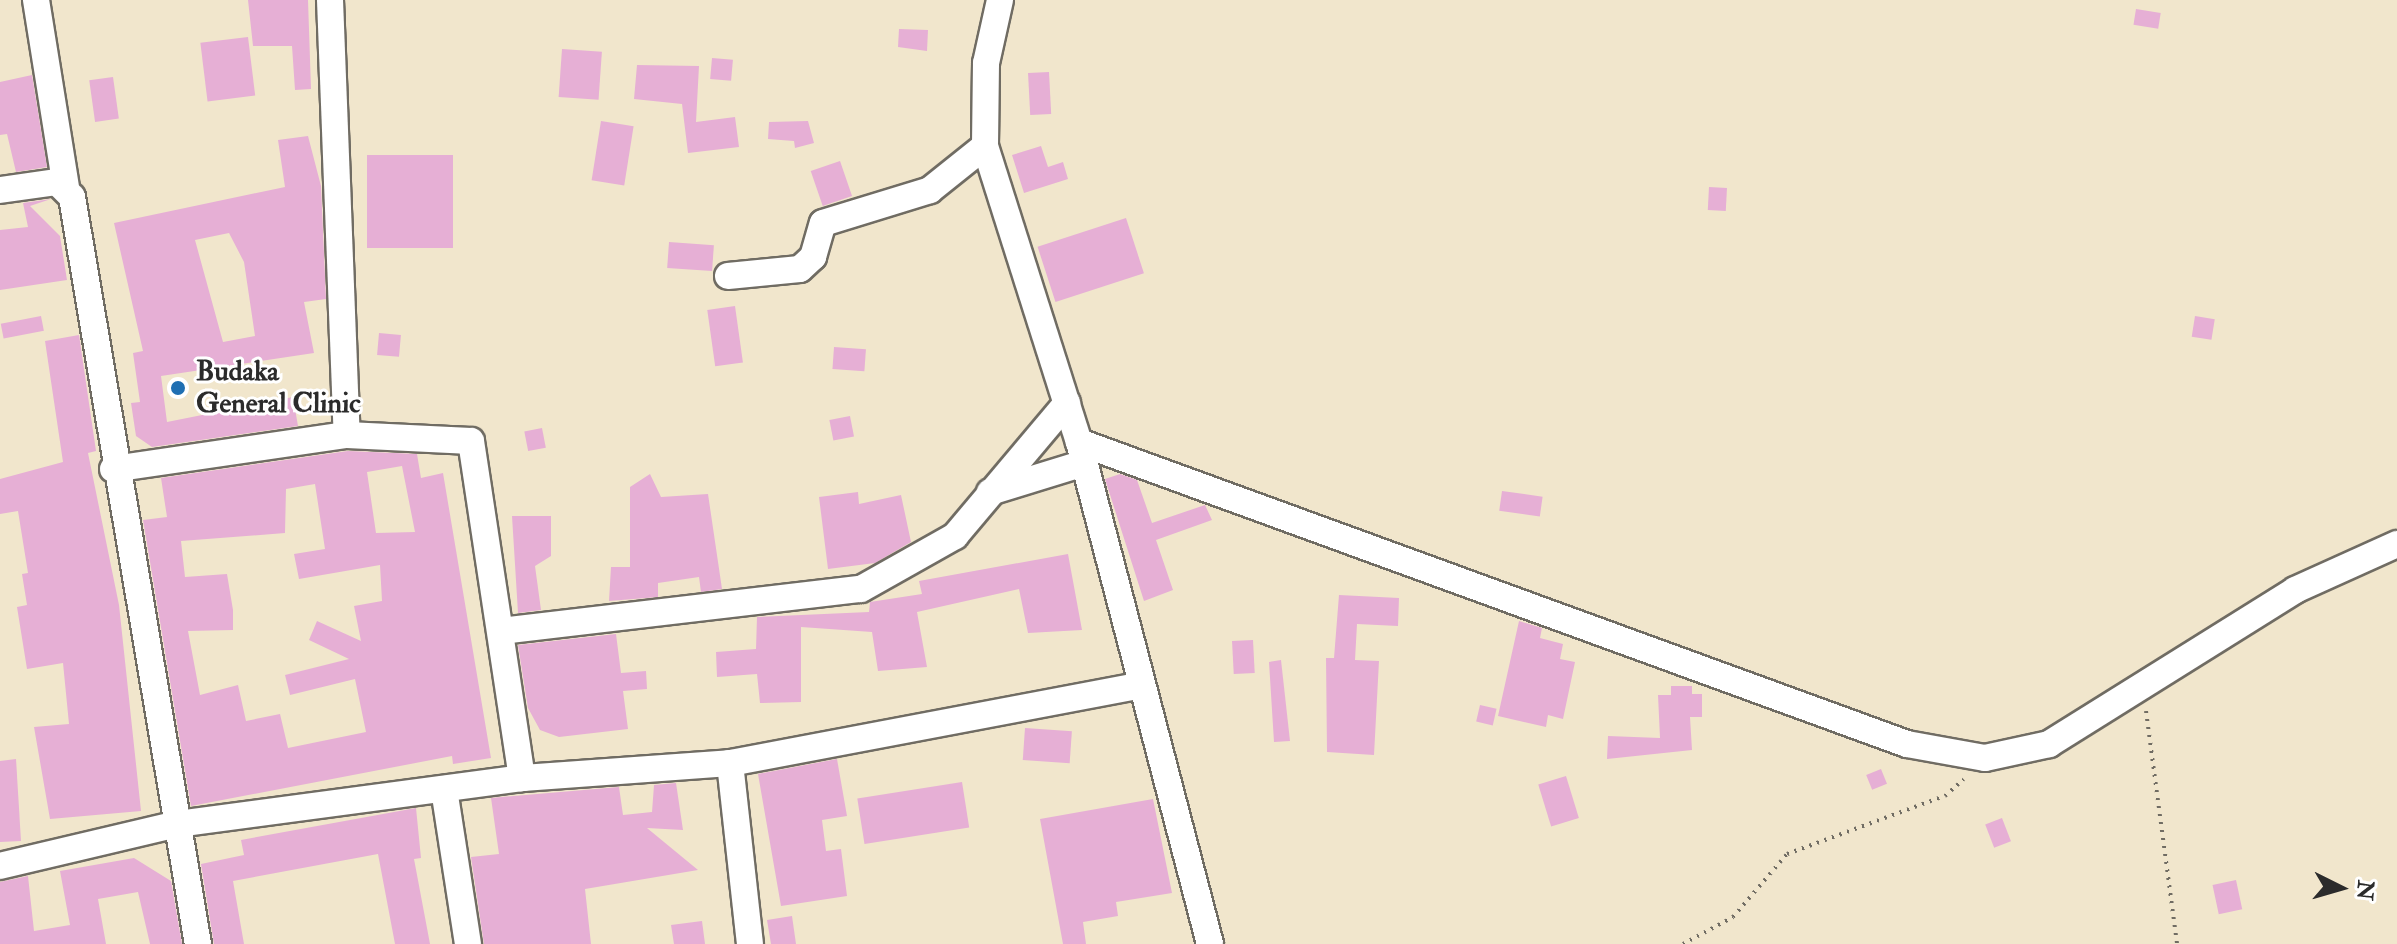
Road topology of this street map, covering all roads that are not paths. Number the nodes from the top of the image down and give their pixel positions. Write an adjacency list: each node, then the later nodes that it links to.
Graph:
1 (36, 0): 5 (street)
2 (330, 0): 9 (street)
3 (1000, 0): 4 (street)
4 (985, 146): 7 (street); 8 (street)
5 (66, 187): 6 (street); 11 (street)
6 (0, 190)
7 (728, 276)
8 (1067, 403): 10 (street); 12 (street)
9 (347, 435): 11 (street); 14 (street)
10 (1081, 453): 12 (street); 13 (street); 15 (street)
11 (113, 469): 19 (street)
12 (990, 492): 14 (street)
13 (2397, 544)
14 (501, 631): 17 (street)
15 (1138, 686): 16 (street); 24 (street)
16 (730, 763): 17 (street); 23 (street)
17 (522, 778): 18 (street)
18 (444, 789): 19 (street); 22 (street)
19 (178, 824): 20 (street); 21 (street)
20 (0, 866)
21 (198, 944)
22 (468, 944)
23 (750, 944)
24 (1210, 944)

